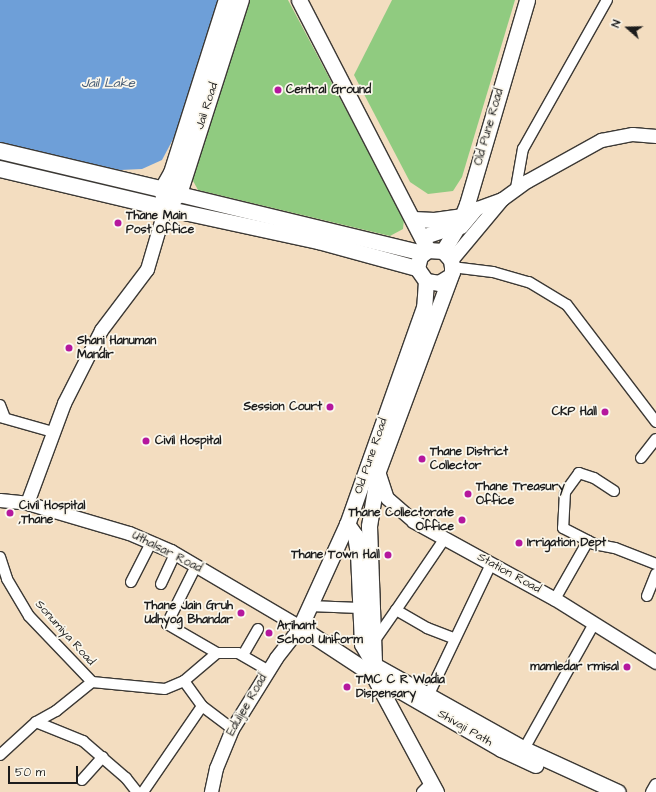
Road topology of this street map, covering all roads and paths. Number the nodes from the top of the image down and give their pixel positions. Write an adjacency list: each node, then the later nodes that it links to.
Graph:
1 (227, 0): 10 (main road)
2 (241, 0): 11 (main road, Jail Road)
3 (299, 0): 15 (main road)
4 (527, 0): 14 (main road, Old Pune Road)
5 (607, 0): 9 (street)
6 (656, 136): 9 (street)
7 (0, 151): 10 (main road)
8 (0, 169): 13 (main road)
9 (516, 188): 12 (street)
10 (163, 189): 11 (main road); 13 (main road)
11 (179, 194): 13 (main road, Jail Road); 16 (main road)
12 (502, 199): 14 (street); 16 (street)
13 (165, 208): 17 (main road); 22 (street)
14 (467, 213): 15 (main road); 16 (main road, Old Pune Road); 16 (main road); 16 (street)
15 (413, 220): 16 (main road)
16 (439, 256): 17 (main road); 18 (main road); 21 (street); 25 (main road, Old Pune Road)
17 (417, 268): 18 (main road)
18 (426, 281): 29 (main road, Old Pune Road)
19 (0, 405): 20 (street)
20 (2, 418): 22 (street)
21 (656, 422)
22 (53, 432): 28 (street)
23 (656, 439): 24 (street)
24 (641, 458)
25 (378, 471): 30 (street, Station Road); 50 (main road, Old Pune Road)
26 (614, 491): 31 (street)
27 (0, 500): 28 (street, Uthalsar Road)
28 (27, 503): 32 (street, Uthalsar Road)
29 (347, 524): 43 (main road, Old Pune Road); 44 (main road)
30 (445, 538): 35 (street, Station Road); 45 (street)
31 (588, 541): 36 (street); 42 (street)
32 (151, 543): 33 (street, Uthalsar Road); 39 (street)
33 (175, 554): 37 (street, Uthalsar Road); 40 (street)
34 (0, 557): 56 (street, Sonumiya Road)
35 (491, 564): 42 (street, Station Road); 49 (street)
36 (656, 564)
37 (196, 566): 47 (street, Uthalsar Road); 51 (street)
38 (656, 574): 41 (street)
39 (131, 582)
40 (161, 584)
41 (647, 596)
42 (555, 598): 46 (street, Station Road)
43 (309, 606): 44 (street); 47 (main road, Old Pune Road)
44 (360, 608): 55 (main road)
45 (396, 610): 49 (street); 50 (street)
46 (594, 624): 53 (street, Station Road); 62 (street)
47 (300, 627): 54 (street, Eduljee Road); 55 (main road, Shivaji Path)
48 (258, 630): 52 (street)
49 (455, 639): 58 (street)
50 (373, 643): 55 (main road, Old Pune Road)
51 (217, 653): 52 (street); 57 (street)
52 (243, 655): 54 (street)
53 (656, 662)
54 (268, 670): 61 (street, Eduljee Road)
55 (374, 670): 58 (main road); 67 (main road); 71 (main road, Shivaji Path)
56 (92, 682): 57 (street); 60 (street)
57 (184, 682): 59 (street)
58 (429, 694): 62 (main road)
59 (202, 706): 61 (street); 69 (street)
60 (36, 722): 63 (street); 64 (street)
61 (232, 729): 70 (street, Eduljee Road)
62 (524, 749): 72 (main road)
63 (0, 755)
64 (103, 756): 65 (street); 68 (street)
65 (82, 780)
66 (656, 785): 73 (street)
67 (429, 789)
68 (137, 792)
69 (143, 792)
70 (211, 792)
71 (596, 792)
72 (618, 792)
73 (652, 792)

